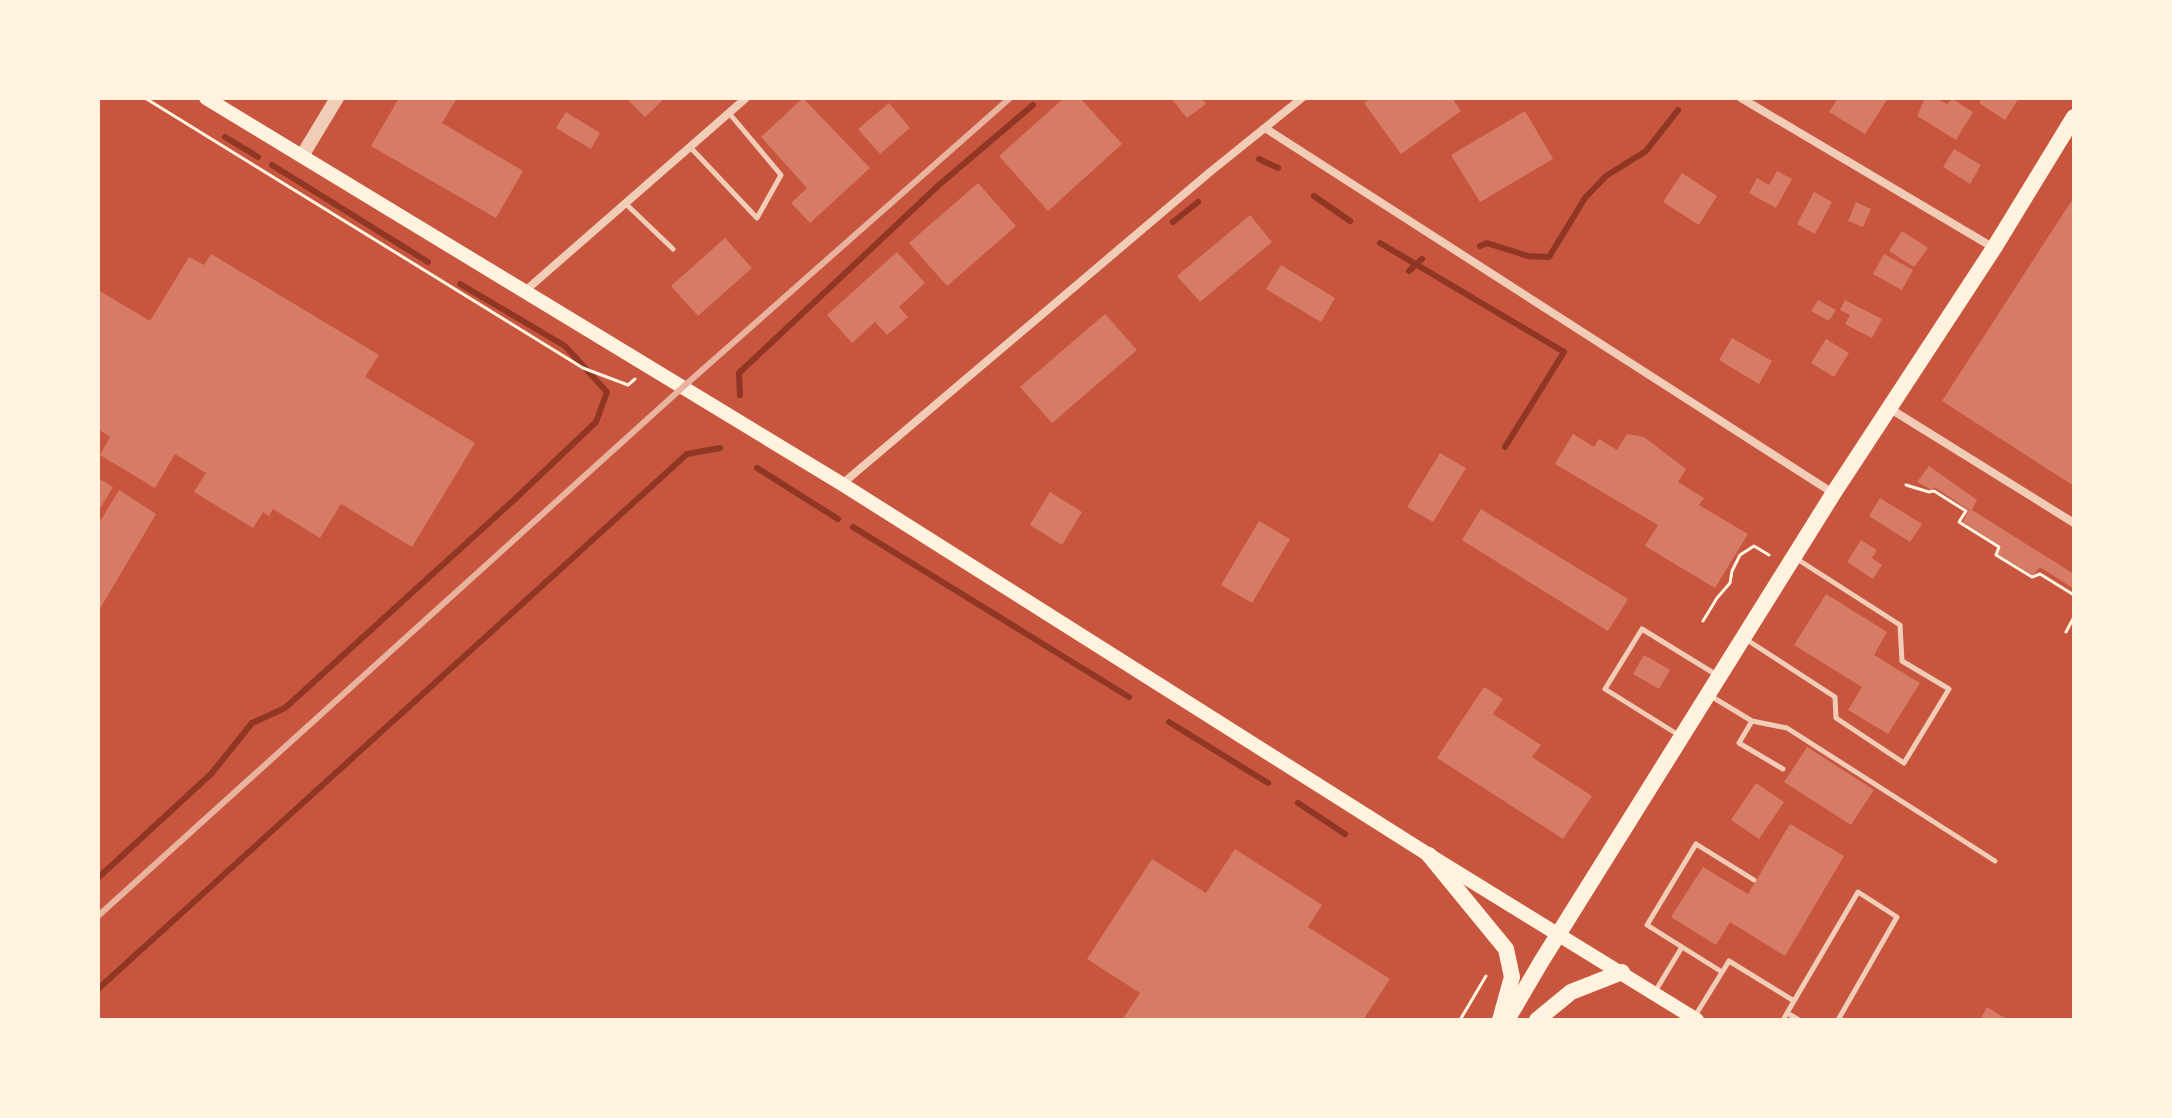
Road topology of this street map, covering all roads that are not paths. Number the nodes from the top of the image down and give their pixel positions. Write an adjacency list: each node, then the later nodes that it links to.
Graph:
1 (206, 98): 10 (main road)
2 (337, 98): 10 (street)
3 (746, 98): 6 (street)
4 (1302, 98): 8 (street)
5 (1741, 98): 12 (street)
6 (729, 113): 9 (street); 9 (lane)
7 (2074, 117): 12 (main road)
8 (1265, 128): 16 (street); 17 (street)
9 (691, 148): 11 (street)
10 (302, 156): 14 (main road)
11 (625, 204): 13 (lane); 14 (street)
12 (1994, 248): 15 (main road)
13 (673, 249)
14 (525, 291): 16 (main road)
15 (1889, 408): 17 (main road); 18 (street)
16 (842, 484): 26 (main road)
17 (1833, 494): 19 (main road)
18 (2074, 523)
19 (1794, 557): 20 (main road); 20 (lane)
20 (1743, 638): 21 (main road)
21 (1719, 677): 22 (main road); 24 (lane)
22 (1708, 694): 23 (lane); 24 (main road)
23 (1752, 721): 25 (lane); 27 (lane)
24 (1682, 737): 29 (main road)
25 (1783, 769)
26 (1429, 855): 29 (main road); 37 (main road)
27 (1995, 861)
28 (1754, 880): 30 (lane)
29 (1558, 934): 31 (main road); 38 (main road)
30 (1682, 947): 32 (lane); 33 (lane)
31 (1622, 972): 33 (main road); 39 (main road)
32 (1722, 972): 34 (lane); 36 (lane)
33 (1654, 993): 36 (main road)
34 (1794, 1001): 35 (lane); 42 (lane)
35 (1787, 1013): 40 (lane); 41 (lane)
36 (1695, 1019)
37 (1500, 1020)
38 (1507, 1020)
39 (1537, 1020)
40 (1783, 1020)
41 (1799, 1020)
42 (1838, 1020)

